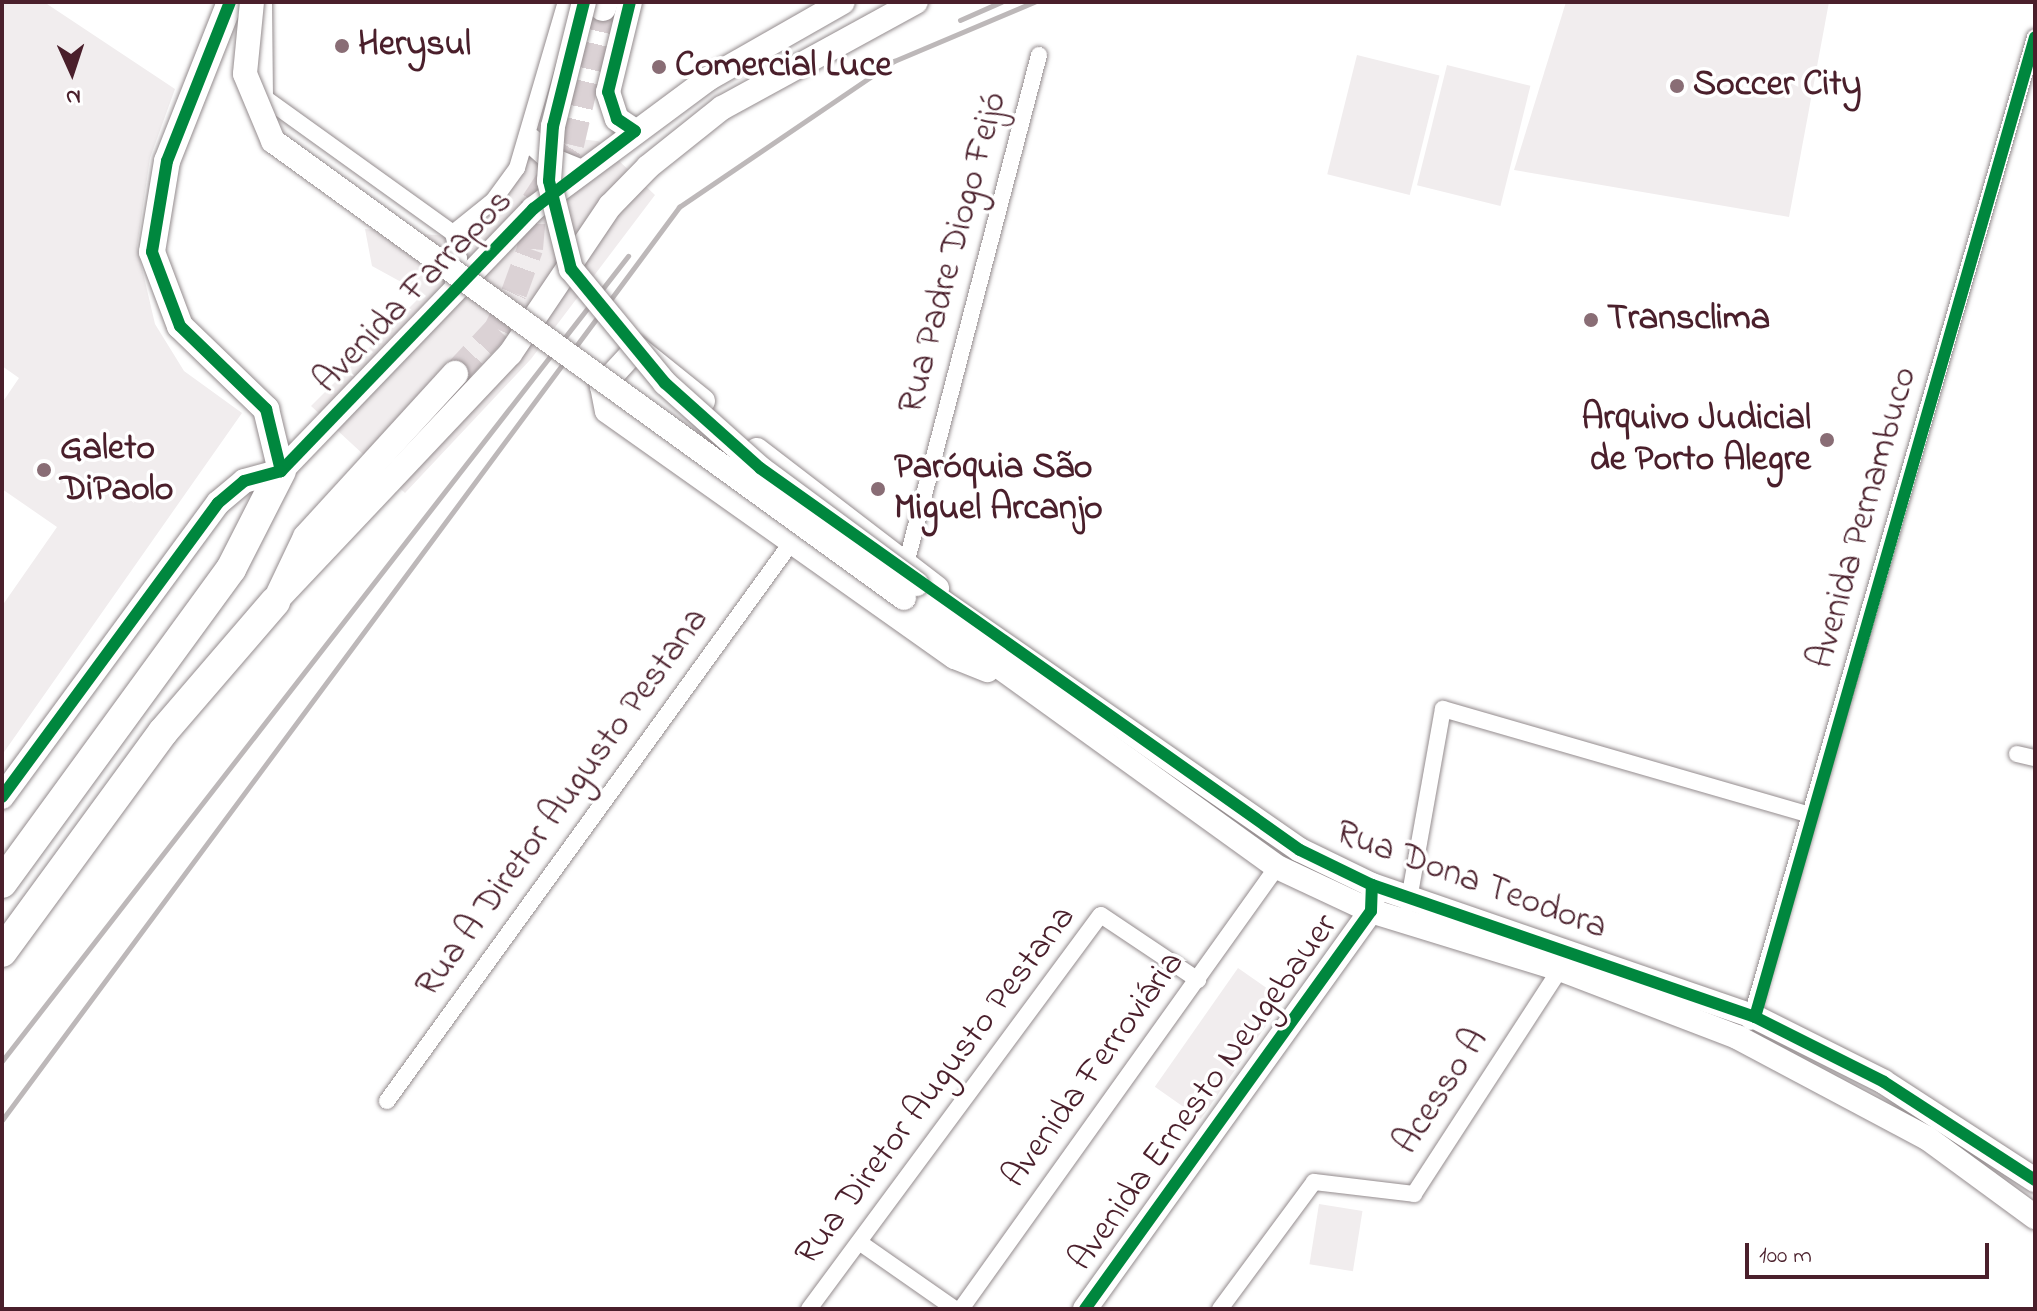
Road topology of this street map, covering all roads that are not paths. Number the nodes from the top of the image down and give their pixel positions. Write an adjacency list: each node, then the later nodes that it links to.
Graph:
1 (230, 2): 17 (main road)
2 (252, 2): 20 (main road, bridge)
3 (264, 2): 14 (street)
4 (566, 2): 12 (street)
5 (630, 2): 11 (main road)
6 (843, 2): 11 (main road, Avenida Farrapos)
7 (916, 2): 21 (main road)
8 (598, 4): 20 (main road, bridge)
9 (2035, 37): 27 (street, Avenida Pernambuco)
10 (1039, 55): 19 (street, Rua Padre Diogo Feijó)
11 (635, 131): 13 (main road, Avenida Farrapos)
12 (530, 140): 13 (main road); 14 (street)
13 (581, 172): 15 (main road, Avenida Farrapos)
14 (453, 233): 15 (street)
15 (445, 305): 17 (main road, Avenida Farrapos)
16 (455, 374): 21 (main road)
17 (281, 471): 26 (main road); 29 (highway)
18 (791, 543): 19 (main road); 23 (main road); 39 (street, Rua A Diretor Augusto Pestana)
19 (907, 560): 22 (main road)
20 (911, 591): 22 (main road, Rua Dona Teodora); 23 (main road, Rua Dona Teodora)
21 (275, 602): 34 (highway)
22 (977, 626): 30 (main road, Rua Dona Teodora)
23 (1016, 680): 28 (main road, Rua Dona Teodora)
24 (2017, 754): 25 (street)
25 (2035, 758)
26 (2, 797)
27 (1810, 815): 31 (street); 37 (street, Avenida Pernambuco)
28 (1277, 867): 32 (main road, Rua Dona Teodora); 36 (street, Avenida Ferroviária)
29 (2, 883)
30 (1372, 885): 31 (main road, Rua Dona Teodora); 32 (main road)
31 (1405, 894): 33 (street); 37 (main road, Rua Dona Teodora)
32 (1371, 911): 33 (main road, Rua Dona Teodora); 47 (main road, Avenida Ernesto Neugebauer)
33 (1426, 929): 35 (main road, Rua Dona Teodora)
34 (2, 952)
35 (1560, 969): 38 (main road, Rua Dona Teodora); 48 (street, Acesso A)
36 (1198, 980): 44 (street, Rua Diretor Augusto Pestana); 46 (street, Avenida Ferroviária)
37 (1755, 1017): 38 (street, Avenida Pernambuco); 40 (main road, Rua Dona Teodora)
38 (1737, 1037): 41 (main road, Rua Dona Teodora)
39 (387, 1101)
40 (1941, 1118): 41 (main road); 42 (main road, Rua Dona Teodora)
41 (1927, 1138): 43 (main road, Rua Dona Teodora)
42 (2031, 1173)
43 (2035, 1217)
44 (859, 1242): 45 (street, Rua Diretor Augusto Pestana); 46 (street)
45 (809, 1309)
46 (958, 1309)
47 (1085, 1309)
48 (1220, 1309)

